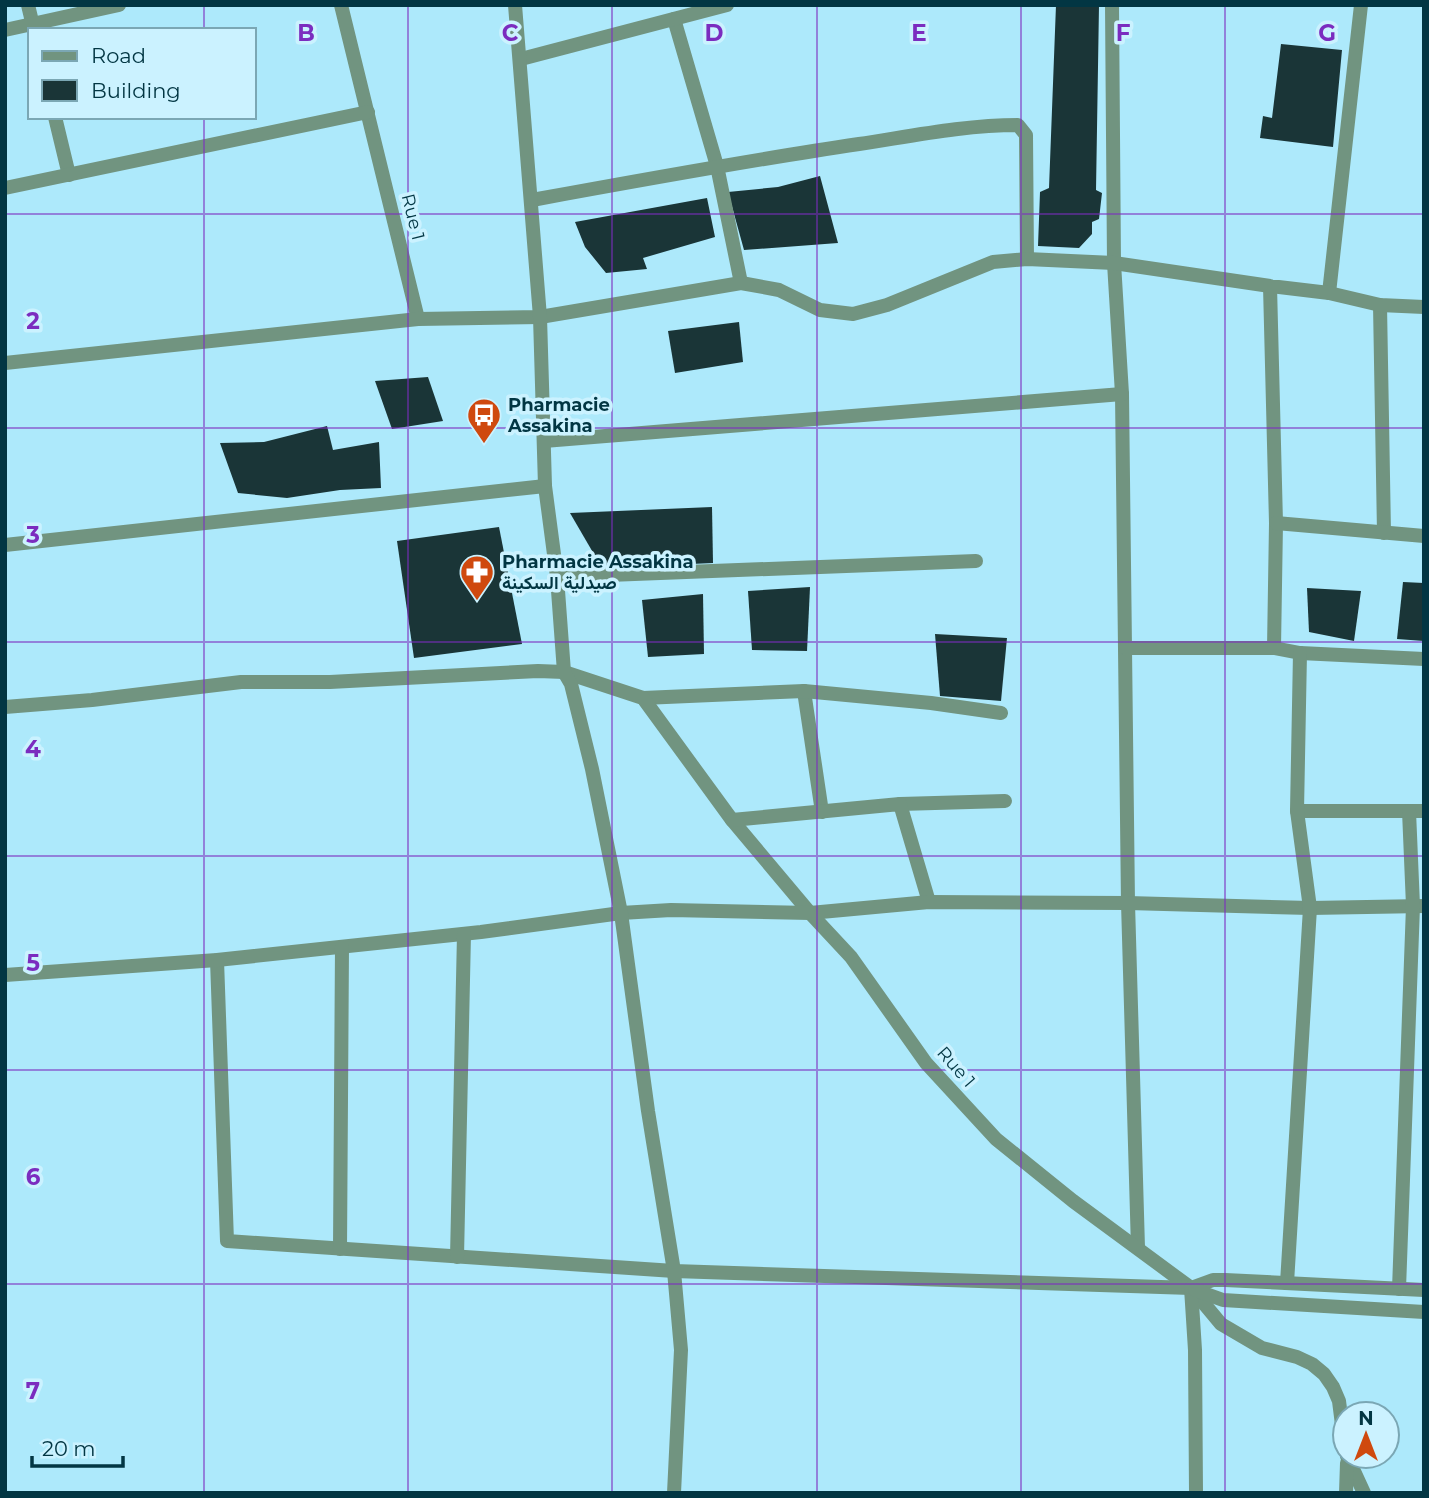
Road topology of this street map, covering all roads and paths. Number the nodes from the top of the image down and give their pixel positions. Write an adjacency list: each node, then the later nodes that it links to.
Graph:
1 (28, 5): 9 (street)
2 (119, 5): 9 (street)
3 (341, 5): 12 (street, Rue 1)
4 (515, 5): 11 (street)
5 (726, 5): 8 (street)
6 (1112, 5): 19 (street)
7 (1361, 5): 22 (street)
8 (674, 19): 11 (street); 14 (street)
9 (33, 27): 10 (street)
10 (5, 30)
11 (521, 59): 17 (street)
12 (368, 112): 15 (street); 26 (street, Rue 1)
13 (55, 119): 15 (street)
14 (718, 166): 17 (street); 18 (street); 20 (street)
15 (69, 175): 16 (street)
16 (5, 188)
17 (532, 200): 25 (street)
18 (1027, 259): 19 (street); 20 (street)
19 (1114, 263): 21 (street); 28 (street)
20 (741, 283): 25 (street)
21 (1270, 286): 22 (street); 31 (street)
22 (1329, 293): 23 (street)
23 (1380, 305): 24 (street); 32 (street)
24 (1424, 307)
25 (540, 317): 26 (street); 29 (street)
26 (418, 319): 27 (street)
27 (5, 363)
28 (1122, 394): 29 (street); 37 (street)
29 (544, 441): 30 (street)
30 (545, 486): 34 (street); 36 (street)
31 (1276, 523): 32 (street); 38 (street)
32 (1384, 533): 33 (street)
33 (1424, 536)
34 (5, 544)
35 (976, 561): 36 (street)
36 (557, 577): 41 (street)
37 (1126, 648): 38 (street); 53 (street)
38 (1274, 648): 39 (street)
39 (1300, 653): 40 (street); 48 (street)
40 (1424, 659)
41 (564, 672): 43 (street); 44 (street); 56 (street)
42 (804, 691): 43 (street); 45 (street); 50 (street)
43 (643, 698): 51 (street, Rue 1)
44 (5, 707)
45 (1001, 713)
46 (1005, 801): 47 (street)
47 (900, 804): 50 (street); 52 (street)
48 (1297, 811): 49 (street); 55 (street)
49 (1417, 811): 54 (street)
50 (822, 812): 51 (street)
51 (732, 820): 57 (street, Rue 1)
52 (929, 902): 53 (street); 57 (street)
53 (1128, 902): 55 (street); 62 (street)
54 (1418, 906): 55 (street); 68 (street)
55 (1310, 908): 66 (street)
56 (621, 913): 57 (street); 58 (street); 65 (street)
57 (810, 913): 62 (street, Rue 1)
58 (464, 934): 59 (street); 64 (street)
59 (342, 947): 60 (street); 63 (street)
60 (217, 960): 61 (street); 63 (street)
61 (5, 975)
62 (1138, 1248): 67 (street, Rue 1)
63 (340, 1249): 64 (street)
64 (457, 1257): 65 (street)
65 (674, 1272): 67 (street); 74 (street)
66 (1287, 1283): 67 (street); 68 (street)
67 (1191, 1288): 70 (street); 71 (street, Rue 1); 75 (street)
68 (1399, 1289): 69 (street)
69 (1424, 1290)
70 (1424, 1312)
71 (1339, 1400)
72 (1346, 1470): 76 (street)
73 (1353, 1470): 77 (street, Rue 1)
74 (674, 1493)
75 (1196, 1493)
76 (1346, 1493)
77 (1364, 1493)

